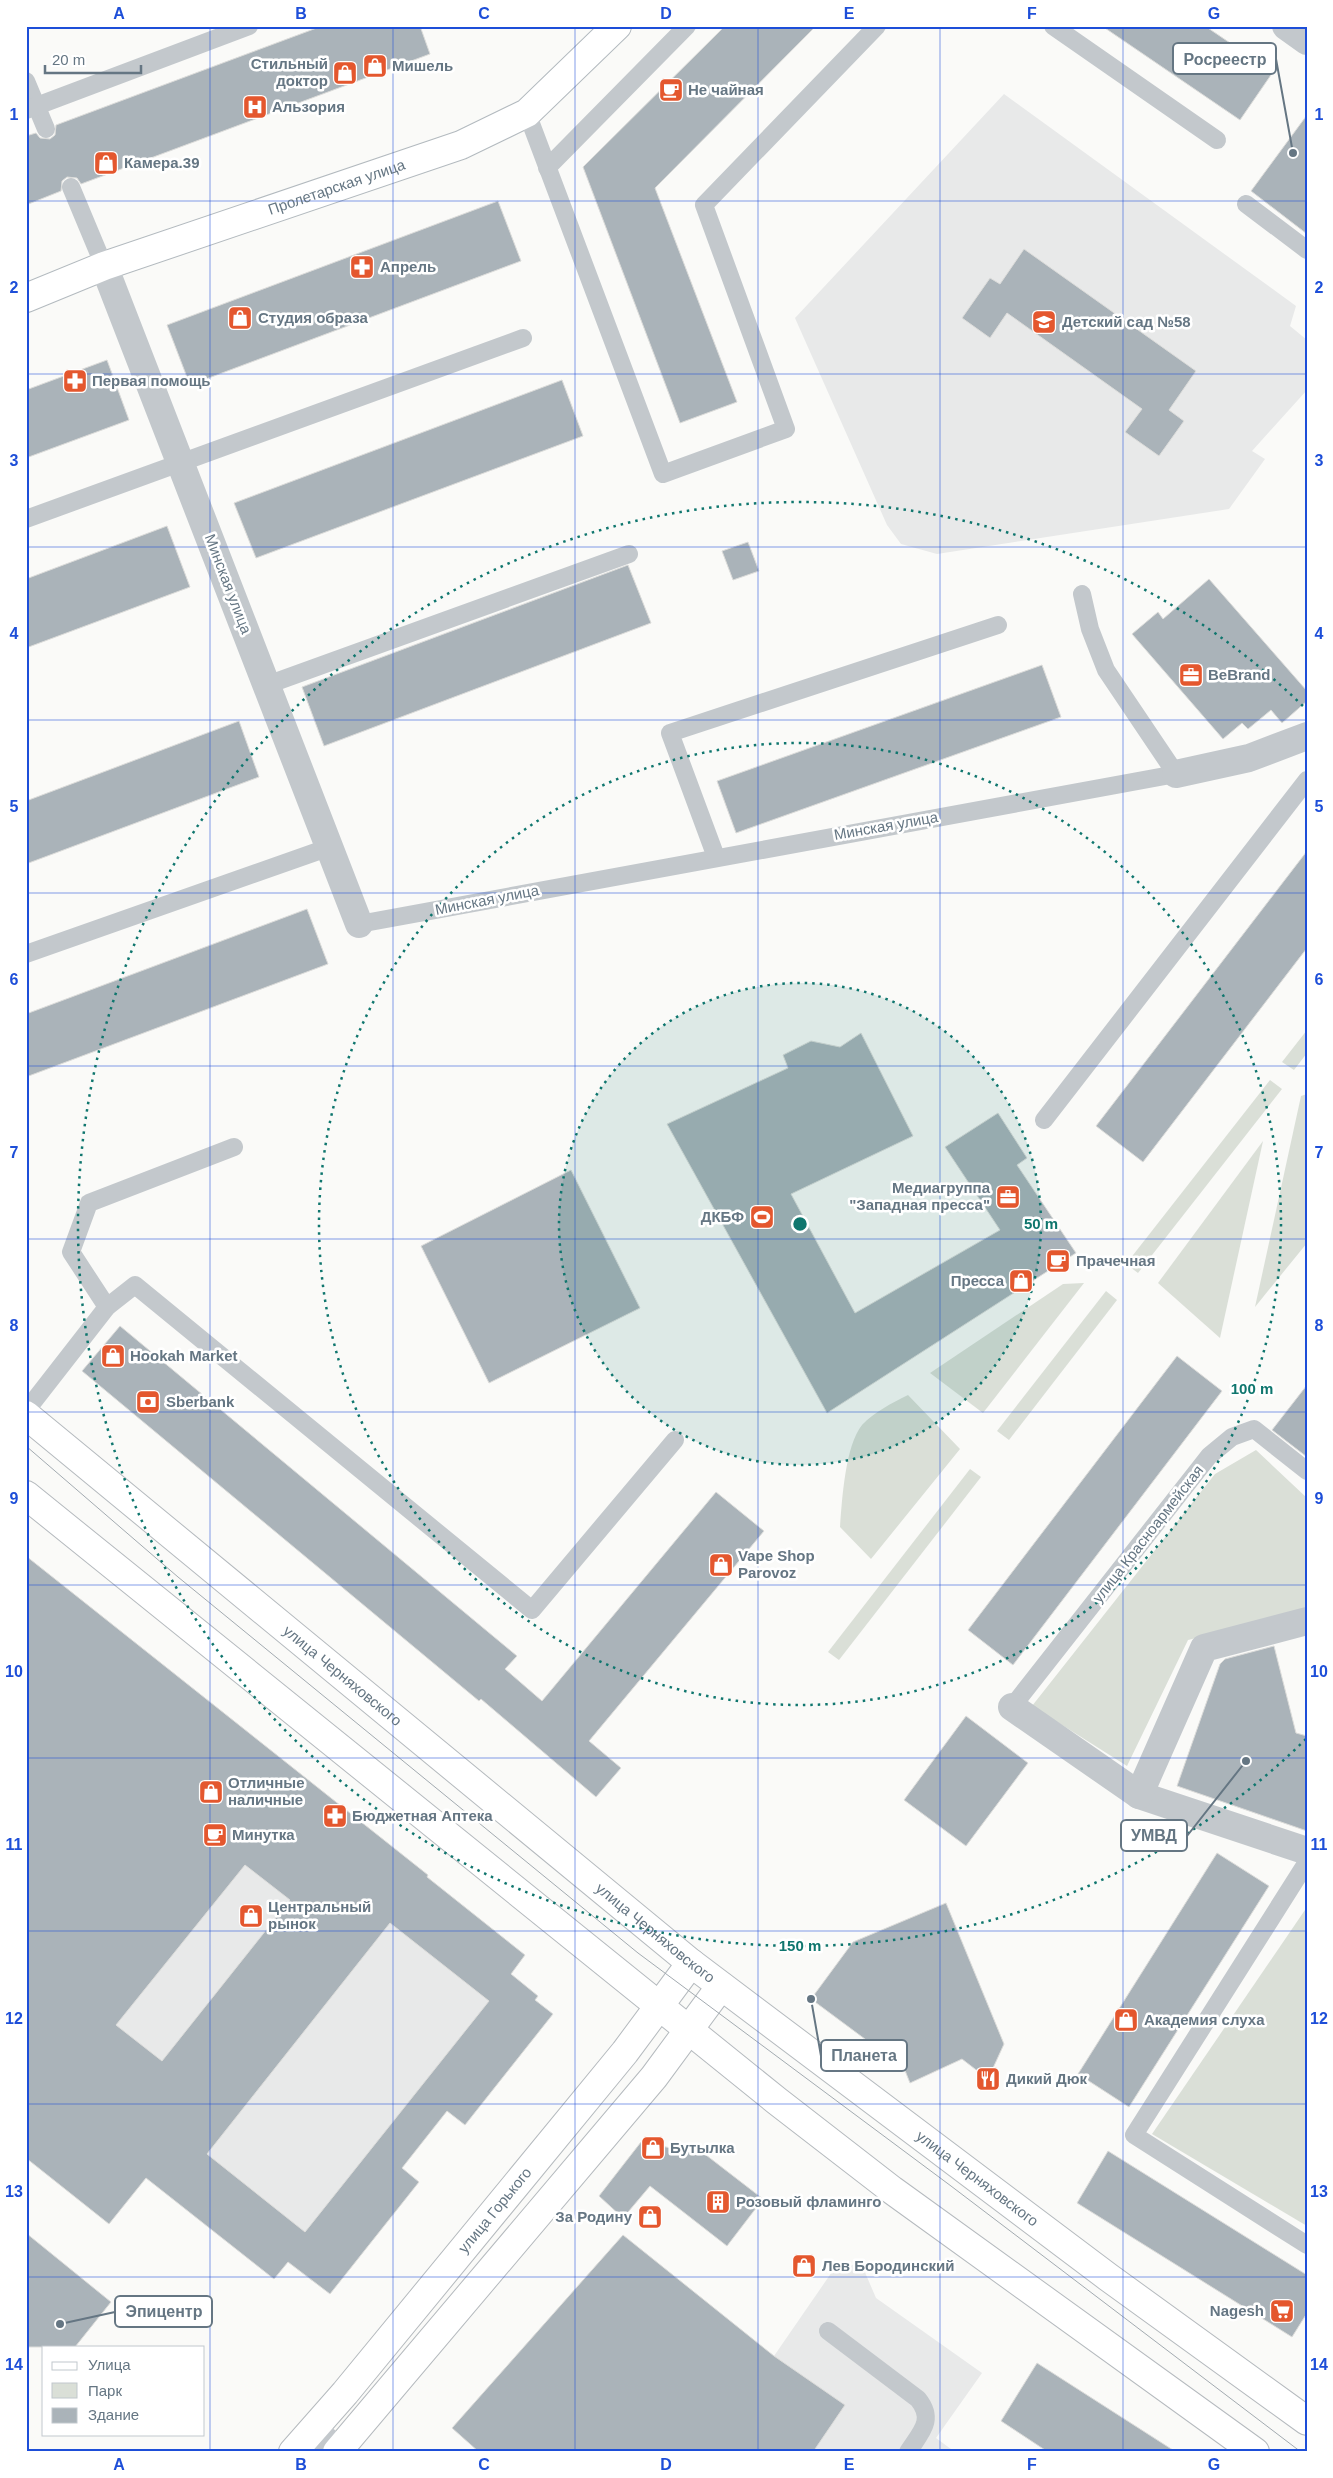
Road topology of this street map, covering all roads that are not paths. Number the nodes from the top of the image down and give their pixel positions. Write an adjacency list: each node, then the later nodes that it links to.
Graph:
1 (249, 26): 9 (lane)
2 (688, 26): 13 (lane)
3 (877, 26): 13 (lane)
4 (1053, 26): 12 (lane)
5 (1286, 26): 7 (street)
6 (605, 30): 10 (main road, Пролетарская улица)
7 (1307, 41)
8 (26, 81): 9 (lane)
9 (31, 108): 11 (lane)
10 (527, 113): 13 (lane); 17 (main road, Пролетарская улица)
11 (46, 129)
12 (1217, 140)
13 (547, 168)
14 (71, 188): 17 (lane)
15 (1246, 204): 16 (lane)
16 (1307, 250)
17 (104, 266): 18 (main road, Пролетарская улица); 20 (street, Минская улица)
18 (26, 298)
19 (523, 338): 20 (lane)
20 (180, 462): 21 (lane); 25 (street, Минская улица)
21 (26, 519)
22 (629, 554): 25 (lane)
23 (1082, 594): 27 (lane)
24 (998, 625): 30 (lane)
25 (267, 685): 29 (street, Минская улица)
26 (1307, 736): 27 (street, Минская улица)
27 (1176, 774): 30 (lane, Минская улица)
28 (1307, 780): 33 (lane)
29 (330, 847): 31 (street, Минская улица); 32 (lane)
30 (716, 857): 31 (lane, Минская улица)
31 (359, 924)
32 (26, 954)
33 (1044, 1120)
34 (234, 1147): 35 (lane)
35 (107, 1307): 36 (lane); 38 (lane)
36 (26, 1411)
37 (26, 1415): 46 (main road, улица Черняховского)
38 (675, 1440)
39 (1307, 1471): 42 (lane, улица Красноармейская)
40 (26, 1495): 48 (main road)
41 (1307, 1621): 43 (street)
42 (1012, 1707): 43 (street)
43 (1139, 1795): 44 (street)
44 (1307, 1852)
45 (1307, 1862): 50 (lane)
46 (691, 1963): 47 (main road, улица Черняховского); 48 (main road, улица Горького)
47 (721, 1986): 49 (main road); 52 (main road, улица Черняховского)
48 (658, 2006): 49 (main road); 53 (main road, улица Горького)
49 (688, 2030): 54 (main road); 57 (main road)
50 (1307, 2245)
51 (828, 2331): 56 (lane)
52 (1307, 2421)
53 (313, 2430): 54 (street); 55 (main road, улица Горького)
54 (338, 2451)
55 (293, 2452)
56 (908, 2452)
57 (1255, 2452)

